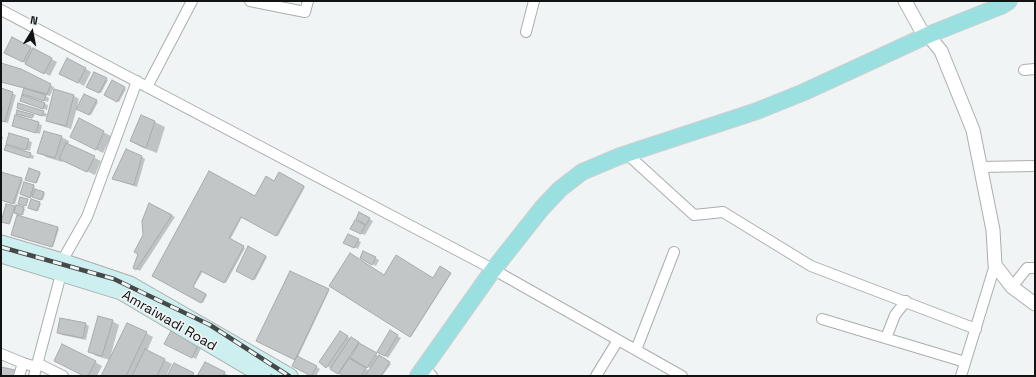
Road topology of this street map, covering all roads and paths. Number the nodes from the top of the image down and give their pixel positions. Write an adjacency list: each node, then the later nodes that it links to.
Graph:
1 (192, 1): 14 (street)
2 (250, 1): 3 (street)
3 (308, 1)
4 (534, 1): 9 (street)
5 (905, 1): 10 (street)
6 (993, 1): 10 (main road)
7 (1009, 1): 10 (main road)
8 (1, 10): 13 (street)
9 (526, 32)
10 (924, 32): 15 (main road); 17 (street); 23 (main road)
11 (1035, 69): 12 (street)
12 (1024, 70)
13 (137, 81): 14 (street); 22 (street)
14 (147, 87): 23 (street)
15 (627, 154): 23 (main road); 26 (street)
16 (1035, 166): 17 (street)
17 (980, 167): 21 (street)
18 (1, 243): 22 (main road)
19 (674, 252): 32 (street)
20 (1, 255): 22 (main road, Amraiwadi Road)
21 (995, 264): 25 (street); 29 (street)
22 (61, 267): 36 (street); 40 (main road, Amraiwadi Road); 41 (main road)
23 (490, 268): 31 (street); 37 (main road); 42 (main road)
24 (1035, 268): 25 (street)
25 (1012, 287): 27 (street)
26 (906, 301): 29 (street); 30 (street)
27 (1035, 304)
28 (822, 319): 30 (street)
29 (976, 329): 34 (street)
30 (886, 338): 34 (street)
31 (618, 340): 32 (street); 43 (street)
32 (636, 350): 44 (street)
33 (1, 354): 35 (street)
34 (965, 362): 45 (street)
35 (23, 363): 36 (street); 38 (street)
36 (36, 369): 39 (street)
37 (425, 373)
38 (19, 376)
39 (63, 376)
40 (263, 376)
41 (290, 376)
42 (408, 376)
43 (596, 376)
44 (682, 376)
45 (961, 376)

